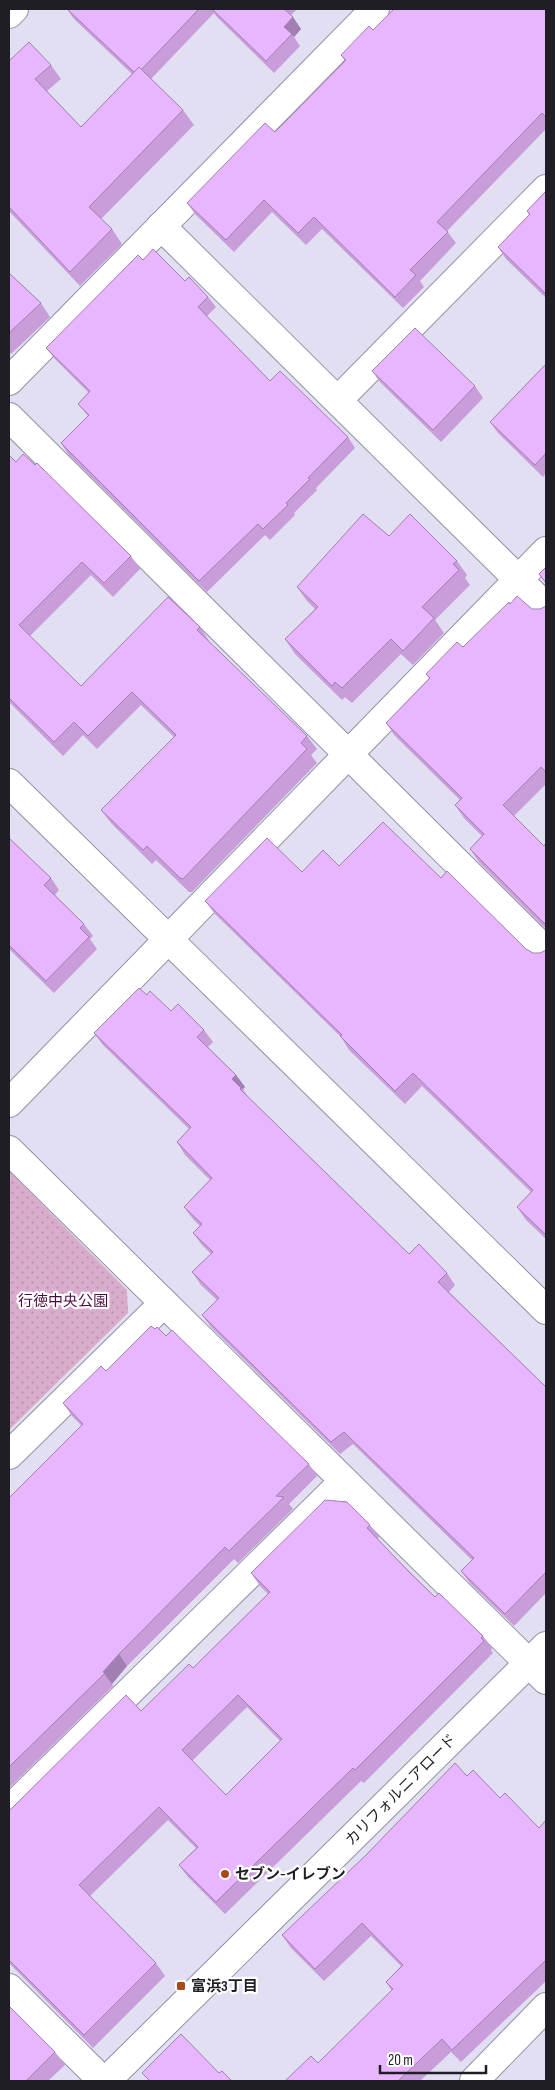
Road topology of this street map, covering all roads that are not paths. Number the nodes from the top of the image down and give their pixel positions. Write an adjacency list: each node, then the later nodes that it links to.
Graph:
1 (14, 9): 3 (street)
2 (374, 9): 5 (street)
3 (9, 14)
4 (546, 189): 7 (street)
5 (162, 226): 6 (street); 7 (street)
6 (9, 381)
7 (338, 399): 10 (street)
8 (9, 417): 12 (street)
9 (546, 551): 10 (street)
10 (518, 580): 11 (street); 12 (street)
11 (546, 607)
12 (348, 756): 14 (street); 15 (street)
13 (9, 782): 14 (street)
14 (169, 940): 16 (street); 19 (street)
15 (546, 951)
16 (9, 1103)
17 (9, 1150): 18 (street)
18 (164, 1303): 20 (street); 21 (street)
19 (546, 1310)
20 (9, 1455)
21 (344, 1481): 22 (street); 23 (street)
22 (541, 1663): 26 (street, カリフォルニアロード)
23 (9, 1810)
24 (9, 1988): 26 (street)
25 (546, 2008): 27 (street)
26 (104, 2081)
27 (474, 2081)

